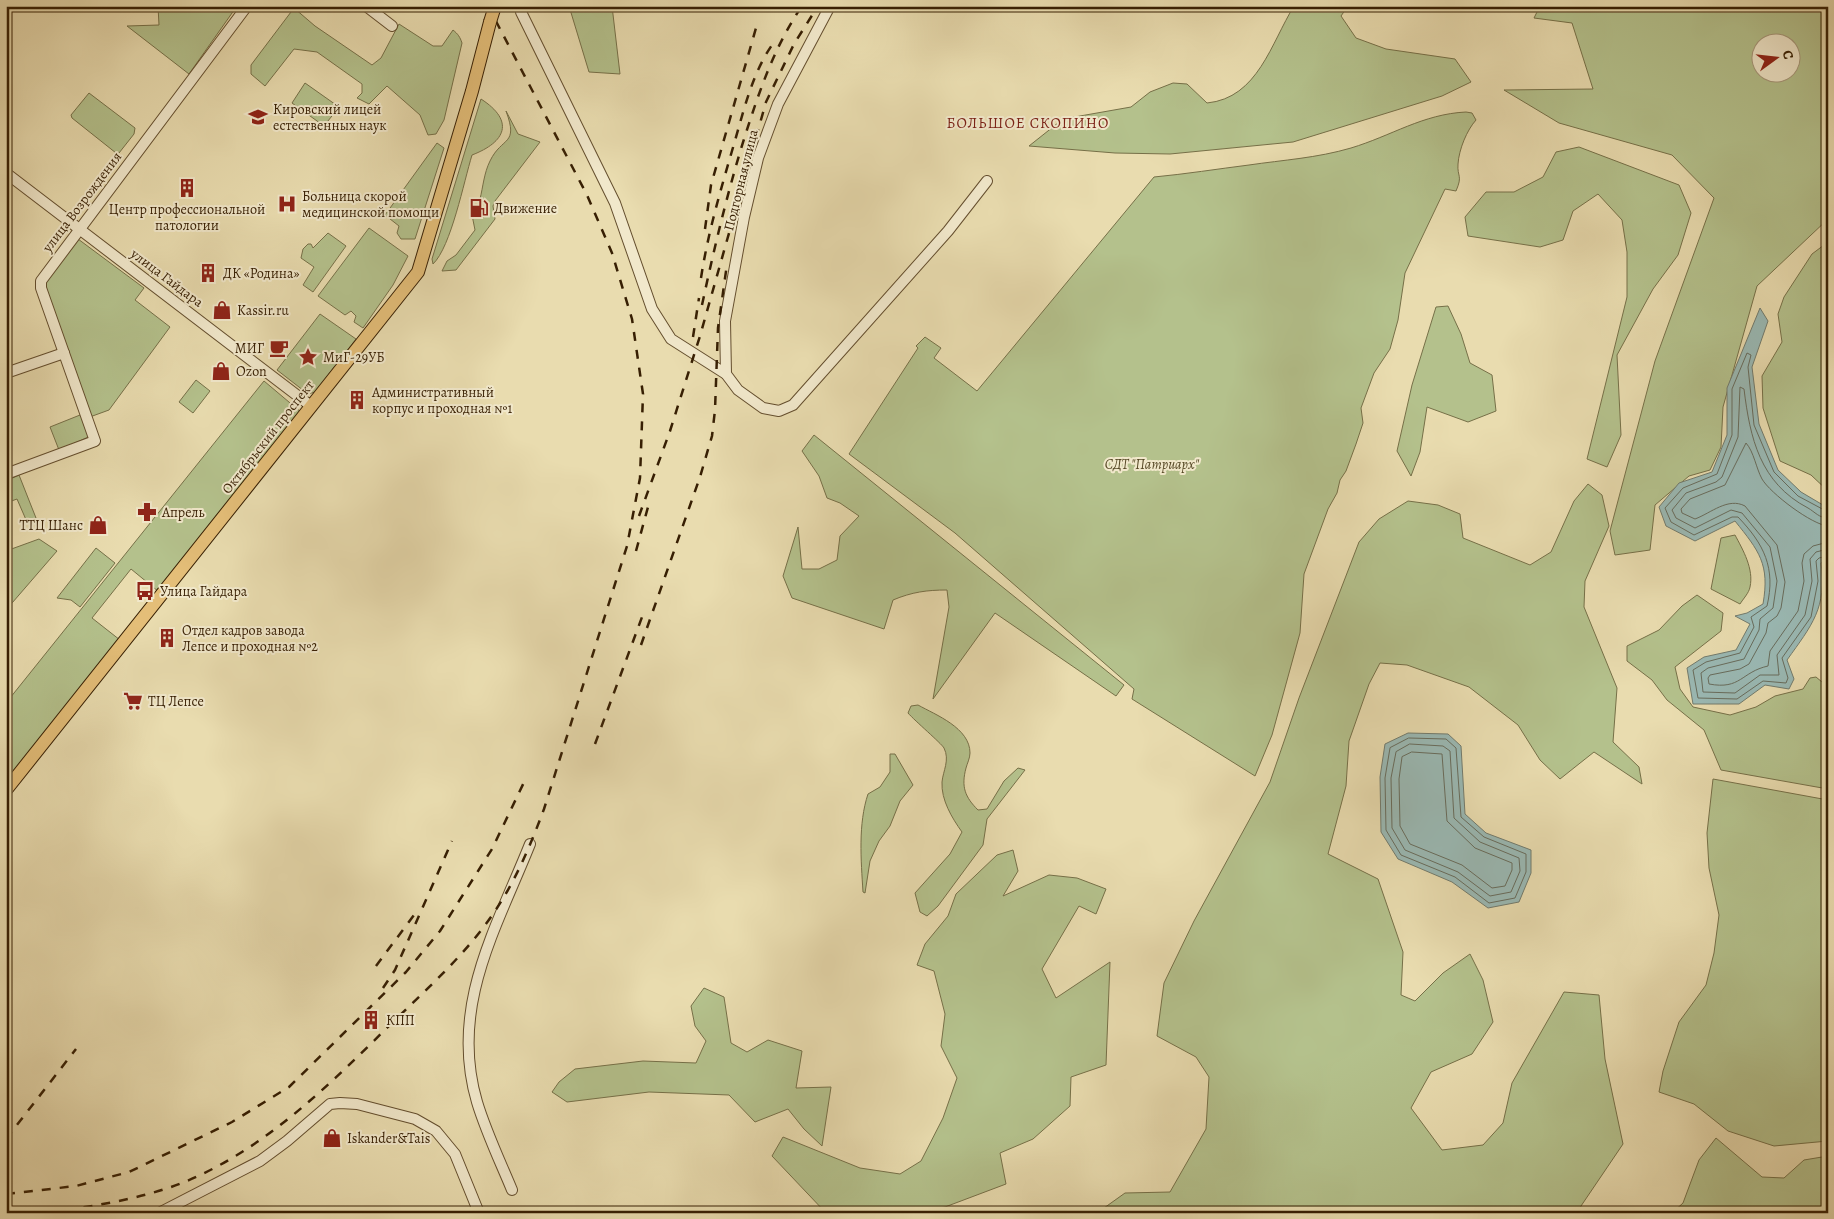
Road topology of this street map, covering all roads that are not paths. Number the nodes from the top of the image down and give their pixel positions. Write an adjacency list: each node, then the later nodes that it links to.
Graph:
1 (247, 6): 9 (street, улица Возрождения)
2 (366, 6): 6 (street)
3 (495, 6): 13 (main road, Октябрьский проспект, bridge)
4 (523, 6): 12 (street)
5 (830, 6): 12 (street, Подгорная улица)
6 (392, 26)
7 (6, 172): 9 (street, улица Гайдара)
8 (987, 181): 12 (street)
9 (79, 228): 10 (street, улица Возрождения); 13 (street, улица Гайдара)
10 (64, 353): 11 (street); 14 (street, улица Возрождения)
11 (6, 372)
12 (726, 374)
13 (311, 406): 15 (main road, Октябрьский проспект)
14 (6, 474)
15 (6, 790)
16 (530, 844): 17 (street)
17 (512, 1190)
18 (159, 1213): 19 (street)
19 (479, 1213)

